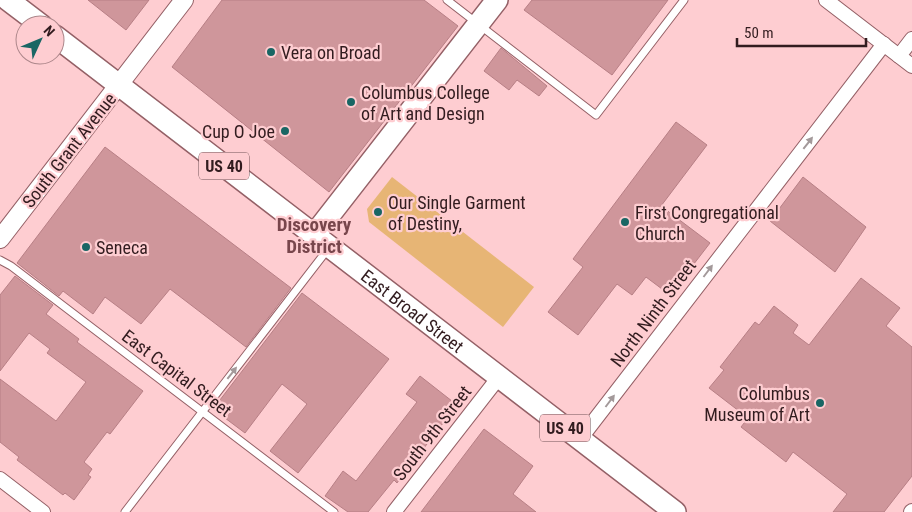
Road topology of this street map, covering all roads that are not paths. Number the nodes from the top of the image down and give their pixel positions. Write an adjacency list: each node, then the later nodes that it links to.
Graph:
1 (8, 0): 7 (main road)
2 (184, 0): 14 (street, South Grant Avenue)
3 (447, 0): 8 (lane)
4 (497, 0): 8 (main road)
5 (684, 0): 8 (lane)
6 (826, 0): 11 (street)
7 (28, 15)
8 (478, 24): 16 (main road)
9 (912, 39): 12 (street)
10 (65, 44): 14 (main road, East Broad Street / US 40)
11 (884, 44): 12 (street); 20 (street, North Ninth Street, one-way to 11)
12 (899, 56): 13 (street)
13 (912, 66)
14 (119, 85): 15 (street, South Grant Avenue); 16 (main road, East Broad Street / US 40)
15 (0, 239)
16 (322, 241): 18 (main road, East Broad Street / US 40); 19 (lane, one-way to 16)
17 (0, 260): 19 (lane, East Capital Street)
18 (498, 377): 20 (main road, East Broad Street / US 40); 25 (street, South 9th Street)
19 (202, 412): 23 (lane); 24 (lane, East Capital Street)
20 (580, 439): 26 (main road, East Broad Street / US 40)
21 (0, 479): 22 (street)
22 (44, 512)
23 (125, 512)
24 (334, 512)
25 (394, 512)
26 (675, 512)

